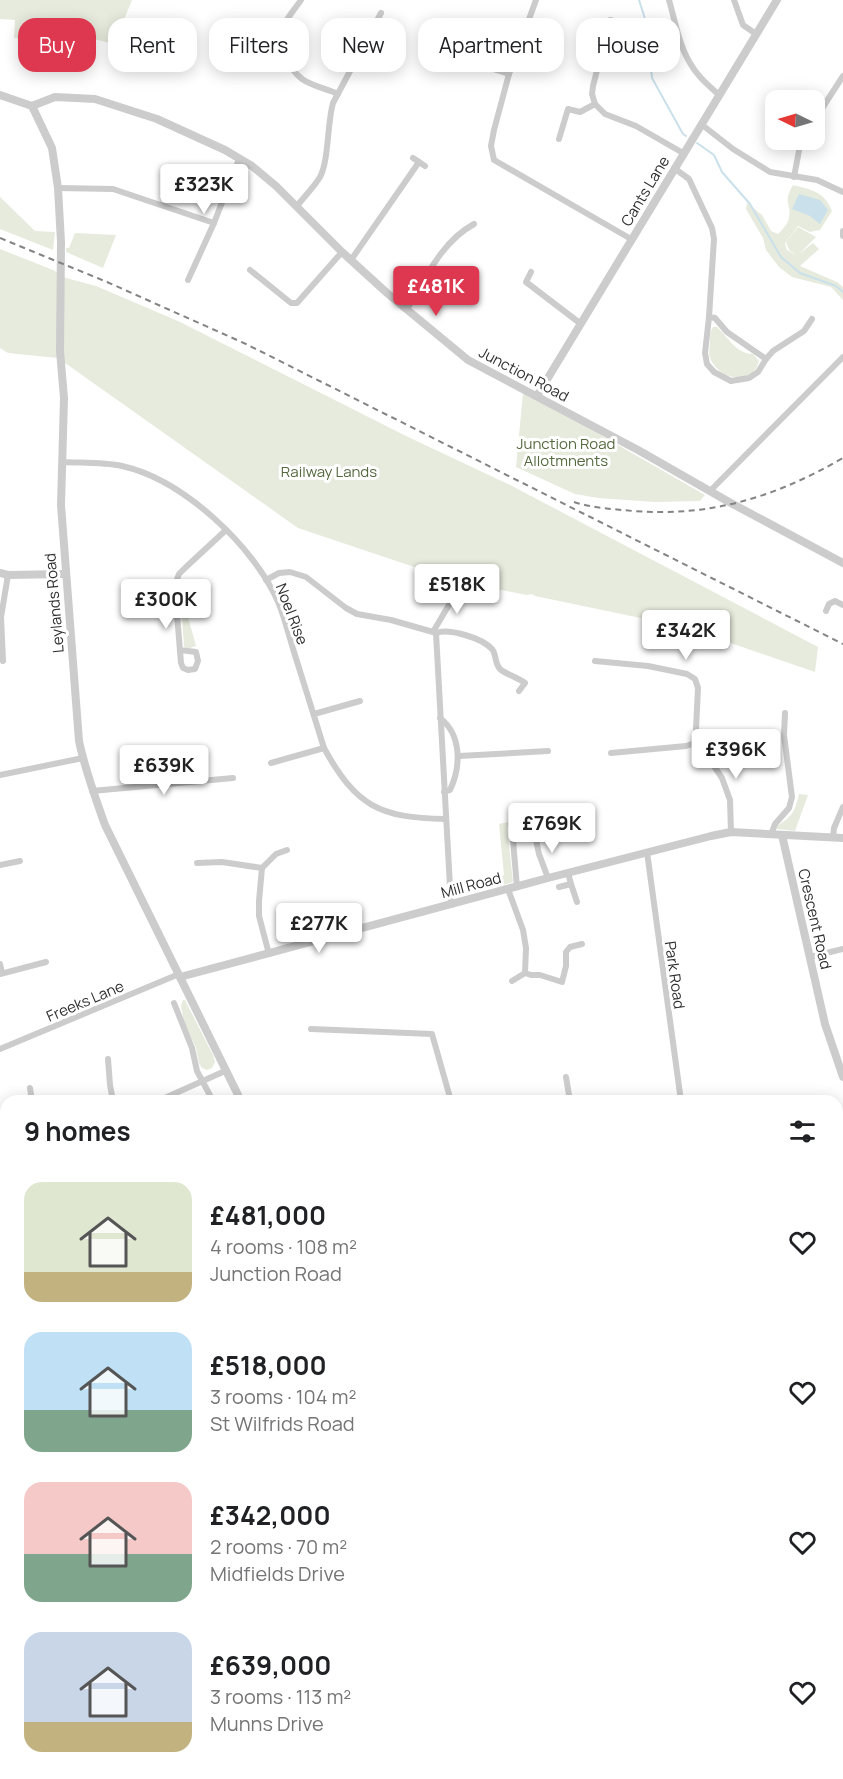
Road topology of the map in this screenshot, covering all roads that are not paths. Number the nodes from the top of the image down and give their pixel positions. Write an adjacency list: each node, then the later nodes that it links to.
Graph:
1 (301, 0): 12 (street)
2 (536, 0): 10 (street)
3 (669, 0): 14 (street)
4 (734, 0): 7 (street)
5 (777, 0): 7 (street, Cants Lane)
6 (381, 13): 12 (street)
7 (756, 34): 14 (street, Cants Lane)
8 (503, 72): 10 (street)
9 (597, 72): 15 (street)
10 (510, 74): 33 (street)
11 (843, 76): 17 (street)
12 (338, 94): 28 (street)
13 (0, 95): 16 (street)
14 (719, 95): 18 (street, Cants Lane)
15 (595, 104): 19 (street); 21 (street)
16 (32, 106): 23 (street, Junction Road); 26 (street, Leylands Road)
17 (825, 106)
18 (701, 124): 21 (street, Cants Lane); 25 (street)
19 (559, 139)
20 (799, 150): 25 (street)
21 (683, 153): 24 (street, Cants Lane)
22 (413, 158): 35 (street)
23 (239, 159): 28 (street, Junction Road); 29 (street)
24 (674, 168): 33 (street, Cants Lane); 40 (street)
25 (794, 177): 27 (street)
26 (58, 188): 29 (street); 46 (street, Leylands Road)
27 (843, 192)
28 (297, 206): 34 (street, Junction Road)
29 (214, 223): 38 (street)
30 (474, 224): 39 (street)
31 (843, 231): 32 (street)
32 (843, 236)
33 (631, 239): 42 (street, Cants Lane)
34 (342, 252): 35 (street, Junction Road); 36 (street)
35 (351, 260): 39 (street, Junction Road)
36 (250, 270)
37 (531, 272): 42 (street)
38 (188, 279)
39 (407, 309): 45 (street, Junction Road)
40 (709, 317): 44 (street); 44 (street)
41 (812, 319): 44 (street)
42 (580, 324): 45 (street, Cants Lane)
43 (843, 357): 47 (street)
44 (766, 359)
45 (537, 396): 47 (street, Junction Road)
46 (63, 462): 48 (street, Noel Rise); 51 (street, Leylands Road)
47 (710, 491): 49 (street, Junction Road)
48 (226, 530): 52 (street, Noel Rise); 57 (street)
49 (843, 563)
50 (4, 574): 51 (street); 59 (street)
51 (65, 574): 70 (street, Leylands Road)
52 (266, 580): 56 (street); 63 (street, Noel Rise)
53 (460, 586): 56 (street)
54 (843, 605): 55 (street)
55 (826, 611)
56 (434, 632): 60 (street); 64 (street)
57 (180, 650)
58 (595, 661): 65 (street)
59 (3, 662)
60 (519, 691)
61 (360, 701): 63 (street)
62 (785, 713): 81 (street)
63 (314, 714): 66 (street, Noel Rise)
64 (440, 718): 69 (street); 75 (street)
65 (698, 742): 68 (street); 79 (street)
66 (324, 748): 71 (street); 77 (street, Noel Rise)
67 (548, 751): 69 (street)
68 (611, 753)
69 (459, 756): 75 (street)
70 (83, 758): 72 (street); 74 (street, Leylands Road)
71 (271, 763)
72 (0, 775)
73 (233, 778): 74 (street)
74 (92, 791): 107 (street, Leylands Road)
75 (444, 792): 77 (street)
76 (843, 807): 83 (street)
77 (446, 819): 98 (street)
78 (512, 829): 94 (street)
79 (731, 832): 81 (street, Mill Road); 86 (street, Mill Road)
80 (535, 835): 92 (street)
81 (771, 835): 82 (street, Mill Road)
82 (782, 835): 83 (street, Mill Road); 102 (street, Crescent Road)
83 (833, 838): 84 (street, Mill Road)
84 (843, 838)
85 (287, 850): 90 (street)
86 (647, 852): 91 (street, Mill Road); 127 (street, Park Road)
87 (20, 861): 89 (street)
88 (197, 863): 90 (street)
89 (0, 865)
90 (262, 868): 101 (street)
91 (568, 873): 92 (street, Mill Road); 93 (street)
92 (548, 878): 94 (street, Mill Road)
93 (571, 884): 95 (street); 97 (street)
94 (517, 887): 96 (street, Mill Road)
95 (559, 887)
96 (508, 889): 98 (street, Mill Road); 105 (street)
97 (577, 902)
98 (451, 905): 101 (street, Mill Road)
99 (582, 944): 109 (street)
100 (843, 949): 102 (street)
101 (269, 954): 107 (street, Mill Road)
102 (810, 957): 117 (street, Crescent Road)
103 (46, 962): 106 (street)
104 (0, 964): 106 (street)
105 (525, 973): 108 (street); 109 (street)
106 (1, 974)
107 (179, 975): 113 (street, Freeks Lane); 115 (street, Leylands Road)
108 (512, 981)
109 (562, 982): 110 (street)
110 (564, 990)
111 (174, 1003): 118 (street)
112 (311, 1029): 125 (street)
113 (0, 1049)
114 (108, 1059): 121 (street)
115 (225, 1071): 118 (street); 124 (street, Leylands Road)
116 (566, 1077): 126 (street)
117 (843, 1077)
118 (202, 1080): 122 (street); 123 (street)
119 (30, 1088): 120 (street)
120 (31, 1095)
121 (112, 1095)
122 (171, 1095)
123 (210, 1095)
124 (238, 1095)
125 (450, 1095)
126 (569, 1095)
127 (680, 1095)

